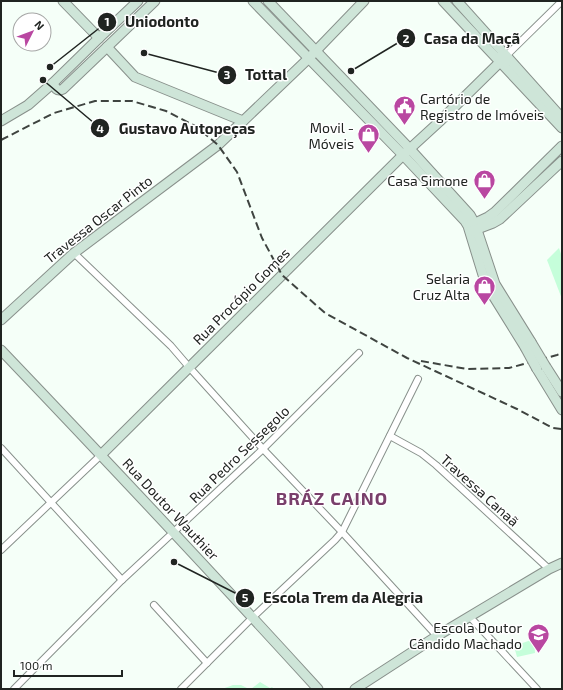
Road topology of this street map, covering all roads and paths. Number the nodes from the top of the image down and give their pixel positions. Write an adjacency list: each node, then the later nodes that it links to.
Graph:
1 (63, 1): 10 (main road)
2 (138, 1): 10 (main road)
3 (155, 1): 11 (main road)
4 (254, 1): 13 (main road)
5 (268, 1): 12 (main road)
6 (364, 1): 12 (main road, Travessa Oscar Pinto)
7 (443, 1): 14 (main road)
8 (457, 1): 14 (main road)
9 (562, 1): 14 (street, Rua Procópio Gomes)
10 (99, 38): 11 (main road); 15 (main road)
11 (107, 47): 15 (main road); 18 (main road)
12 (316, 51): 13 (main road, Travessa Oscar Pinto); 21 (main road)
13 (309, 58): 18 (main road, Travessa Oscar Pinto); 21 (main road)
14 (503, 59): 16 (main road); 19 (main road); 21 (main road, Rua Procópio Gomes)
15 (53, 83): 17 (main road)
16 (562, 118)
17 (1, 121)
18 (243, 122): 25 (main road, Travessa Oscar Pinto)
19 (562, 128)
20 (562, 146): 23 (main road)
21 (407, 152): 24 (main road); 29 (main road, Rua Procópio Gomes)
22 (562, 162): 23 (main road)
23 (494, 218): 24 (main road)
24 (472, 228): 30 (main road, bridge)
25 (74, 253): 26 (main road, Travessa Oscar Pinto); 29 (street)
26 (1, 320)
27 (1, 350): 37 (main road, Rua Doutor Wauthier)
28 (359, 353): 36 (street, Rua Pedro Sessegolo)
29 (188, 367): 36 (street); 37 (main road, Rua Procópio Gomes)
30 (542, 368): 32 (main road); 33 (main road)
31 (418, 379): 34 (street)
32 (562, 392)
33 (562, 410)
34 (390, 436): 39 (street); 43 (street, Travessa Canaã)
35 (1, 448): 38 (street)
36 (263, 449): 39 (street); 40 (street, Rua Pedro Sessegolo)
37 (101, 454): 38 (street, Rua Procópio Gomes); 40 (main road, Rua Doutor Wauthier)
38 (51, 502): 41 (street, Rua Procópio Gomes); 44 (street)
39 (342, 532): 46 (street); 48 (street)
40 (173, 533): 44 (street, Rua Pedro Sessegolo); 46 (main road, Rua Doutor Wauthier)
41 (1, 550)
42 (562, 563): 43 (main road)
43 (549, 569): 47 (main road)
44 (122, 580): 50 (street, Rua Pedro Sessegolo)
45 (154, 606): 49 (street)
46 (253, 617): 49 (street); 52 (main road, Rua Doutor Wauthier)
47 (470, 617): 48 (main road); 54 (street)
48 (437, 636): 53 (main road)
49 (206, 663): 51 (street)
50 (14, 689)
51 (181, 689)
52 (318, 689)
53 (355, 689)
54 (537, 689)

